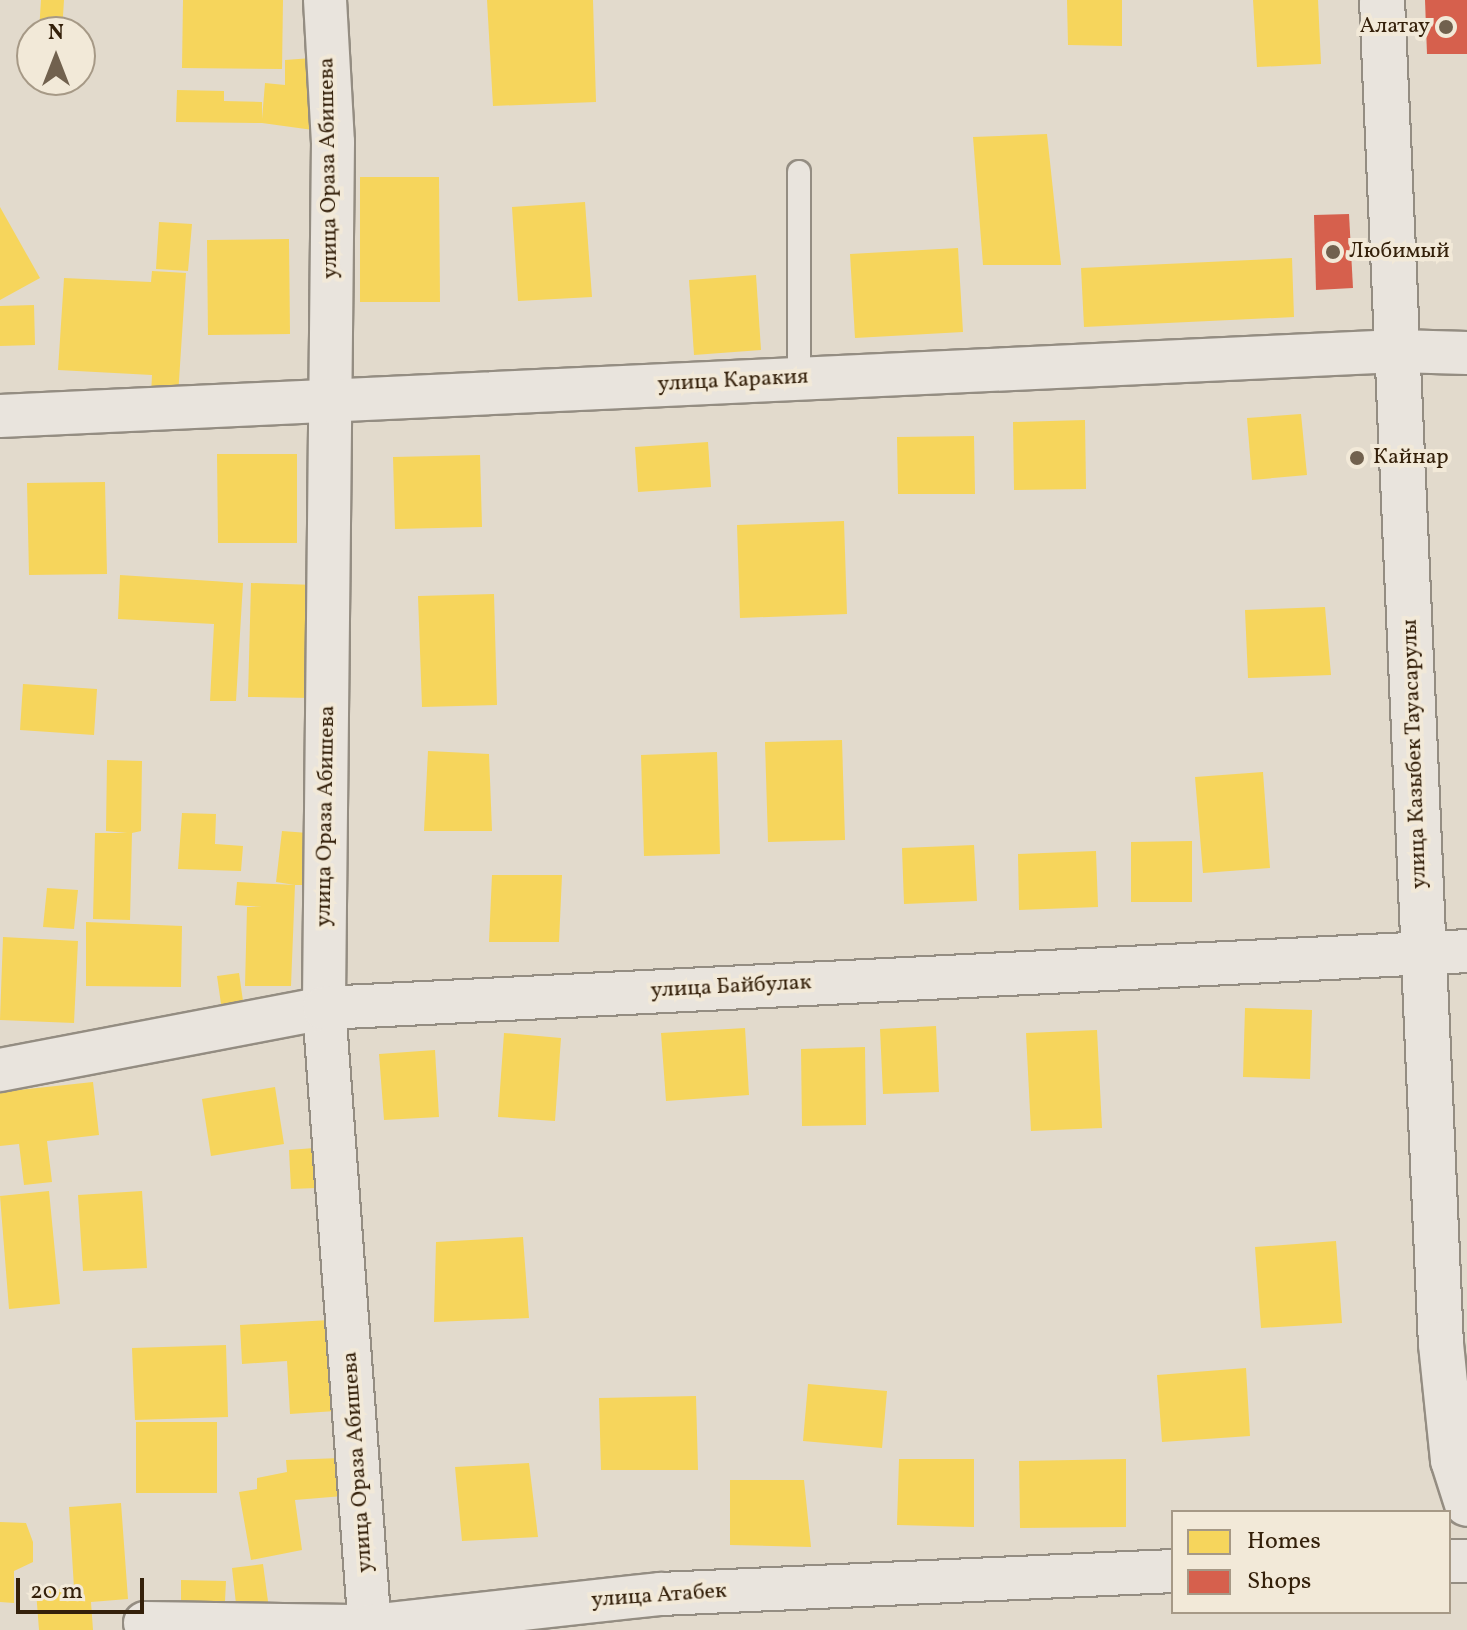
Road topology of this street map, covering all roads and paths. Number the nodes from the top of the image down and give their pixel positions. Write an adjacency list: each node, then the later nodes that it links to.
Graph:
1 (325, 0): 7 (street, улица Ораза Абишева)
2 (1382, 0): 4 (street, улица Казыбек Тауасарулы)
3 (799, 172): 6 (lane)
4 (1397, 351): 5 (street, улица Каракия); 6 (street, улица Каракия); 10 (street, улица Казыбек Тауасарулы)
5 (1467, 353)
6 (799, 378): 7 (street, улица Каракия)
7 (330, 399): 8 (street, улица Каракия); 11 (street, улица Ораза Абишева)
8 (0, 416)
9 (1467, 951): 10 (street, улица Байбулак)
10 (1423, 953): 11 (street, улица Байбулак); 13 (street, улица Казыбек Тауасарулы)
11 (324, 1008): 12 (street, улица Байбулак); 16 (street, улица Ораза Абишева)
12 (0, 1070)
13 (1467, 1504)
14 (1171, 1571): 16 (street, улица Атабек)
15 (145, 1623): 16 (street, улица Атабек)
16 (370, 1628)

